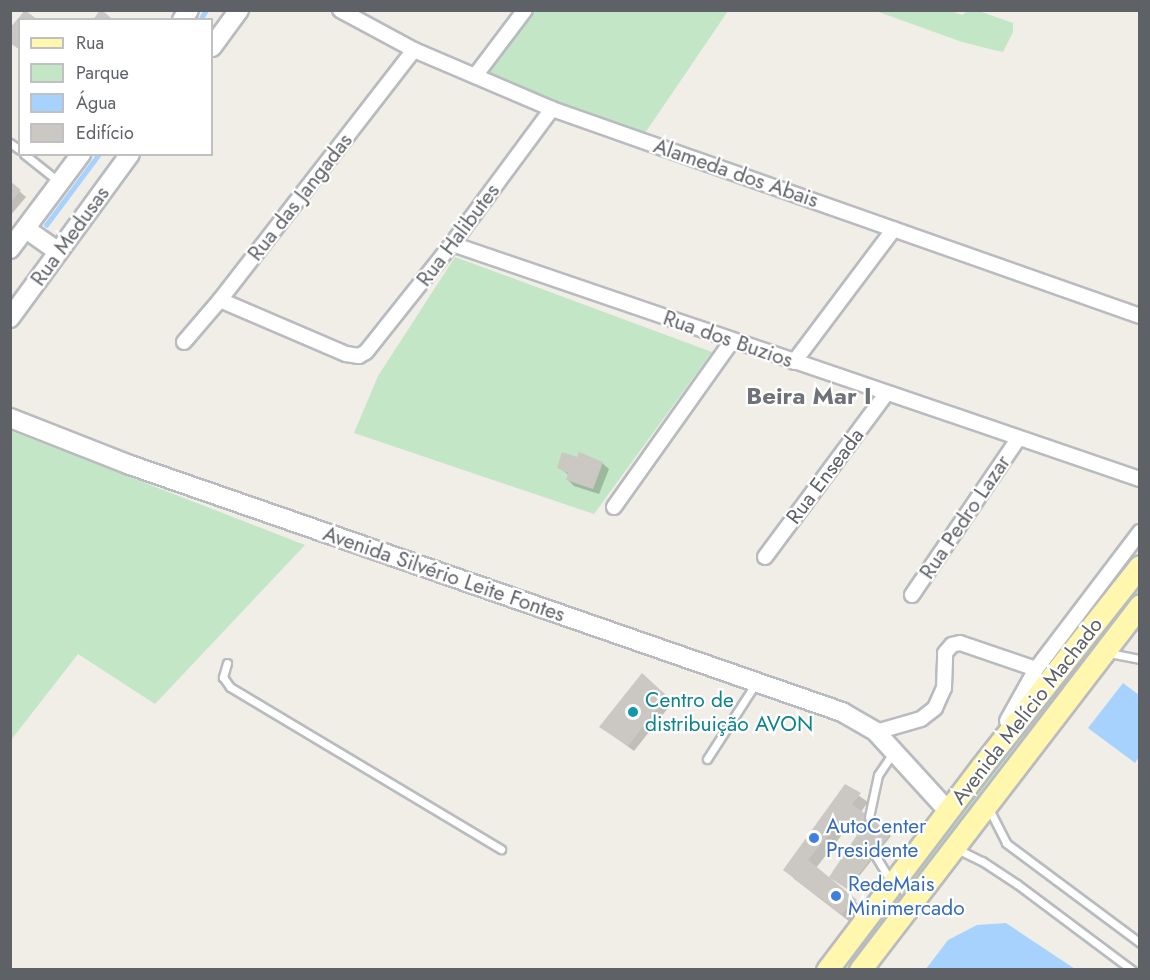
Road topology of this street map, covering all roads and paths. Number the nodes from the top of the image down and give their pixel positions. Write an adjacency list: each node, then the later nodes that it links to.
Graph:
1 (239, 10): 4 (main road)
2 (525, 10): 6 (street)
3 (345, 12): 5 (street, Alameda dos Abais)
4 (213, 46)
5 (414, 50): 6 (street, Alameda dos Abais); 17 (street, Rua das Jangadas)
6 (476, 76): 7 (street, Alameda dos Abais)
7 (552, 109): 13 (street, Alameda dos Abais); 14 (street, Rua Halibutes)
8 (26, 156): 11 (lane)
9 (80, 156): 11 (main road)
10 (128, 156): 16 (main road, Rua Medusas)
11 (60, 183): 12 (main road)
12 (26, 229): 15 (main road); 16 (main road)
13 (894, 229): 18 (street, Alameda dos Abais); 22 (street)
14 (452, 244): 17 (street, Rua Halibutes); 20 (street, Rua dos Buzios)
15 (10, 249)
16 (57, 251): 19 (main road, Rua Medusas)
17 (220, 300): 21 (street, Rua das Jangadas)
18 (1140, 316)
19 (10, 318)
20 (732, 340): 22 (street, Rua dos Buzios); 27 (street)
21 (184, 342)
22 (794, 362): 23 (street, Rua dos Buzios)
23 (886, 394): 25 (street, Rua dos Buzios); 29 (street, Rua Enseada)
24 (10, 418): 37 (main road, Avenida Silvério Leite Fontes)
25 (1018, 439): 26 (street, Rua dos Buzios); 31 (street, Rua Pedro Lazar)
26 (1140, 479)
27 (614, 507)
28 (1140, 532): 36 (street)
29 (765, 557)
30 (1140, 566): 41 (main road, Avenida Melício Machado)
31 (912, 595)
32 (1140, 605): 33 (main road, Avenida Melício Machado)
33 (1103, 653): 34 (lane); 42 (main road, Avenida Melício Machado)
34 (1140, 658)
35 (226, 663): 46 (lane)
36 (1036, 669): 38 (street); 41 (street)
37 (757, 681): 38 (main road, Avenida Silvério Leite Fontes); 40 (lane)
38 (876, 732): 39 (main road, Avenida Silvério Leite Fontes)
39 (894, 751): 43 (main road, Avenida Silvério Leite Fontes); 44 (lane)
40 (707, 759)
41 (981, 767): 43 (main road, Avenida Melício Machado)
42 (987, 804): 45 (main road, Avenida Melício Machado); 49 (lane)
43 (949, 812): 48 (main road, Avenida Melício Machado)
44 (869, 817)
45 (955, 848): 51 (main road, Avenida Melício Machado); 52 (lane)
46 (501, 849)
47 (875, 855): 48 (lane)
48 (892, 885): 50 (main road, Avenida Melício Machado)
49 (1140, 943)
50 (827, 969)
51 (860, 969)
52 (1132, 969)

